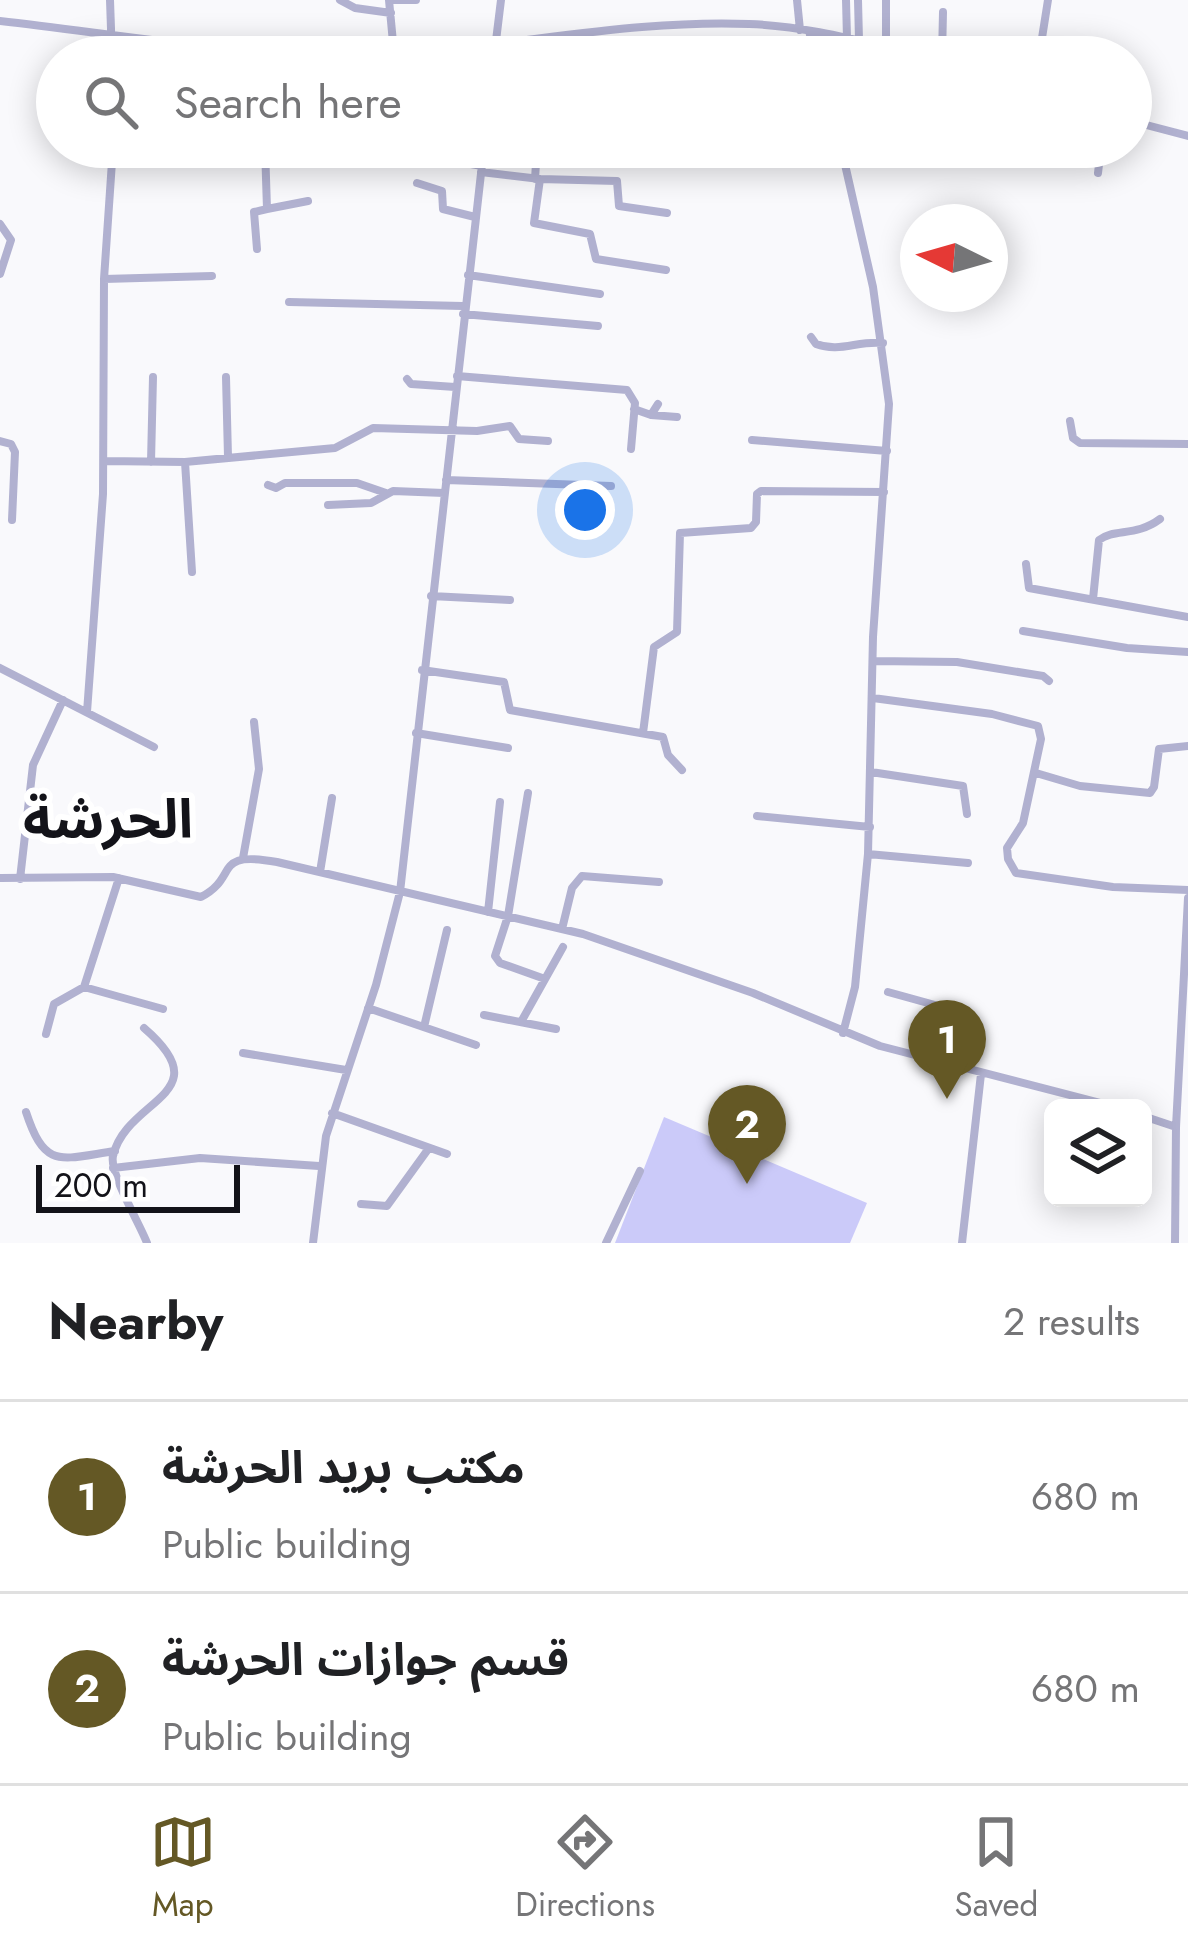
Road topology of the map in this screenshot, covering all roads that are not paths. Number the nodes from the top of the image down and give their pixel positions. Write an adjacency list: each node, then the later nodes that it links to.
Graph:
1 (110, 0): 15 (street)
2 (340, 0): 12 (street)
3 (389, 0): 4 (street); 12 (street)
4 (416, 0)
5 (501, 0): 18 (street)
6 (797, 0): 14 (street)
7 (846, 0): 22 (street)
8 (858, 0): 23 (street)
9 (886, 0): 24 (street)
10 (1048, 0): 26 (street)
11 (943, 12): 25 (street)
12 (391, 13): 17 (street)
13 (0, 21): 15 (street)
14 (804, 31): 19 (street); 20 (street); 21 (street)
15 (111, 34): 16 (street)
16 (126, 36)
17 (393, 36)
18 (497, 36)
19 (573, 36)
20 (806, 36)
21 (835, 36)
22 (847, 36)
23 (859, 36)
24 (886, 36)
25 (942, 36)
26 (1042, 36)
27 (1152, 127): 28 (street)
28 (1188, 136)
29 (112, 168): 49 (street)
30 (266, 168): 40 (street)
31 (478, 168): 35 (street)
32 (538, 168): 37 (street)
33 (846, 168): 55 (street)
34 (1099, 168): 36 (street)
35 (482, 169): 37 (street); 42 (street)
36 (1098, 173)
37 (538, 179): 41 (street); 45 (street)
38 (417, 183): 42 (street)
39 (308, 201): 40 (street)
40 (267, 209): 44 (street)
41 (667, 213)
42 (475, 217): 47 (street)
43 (0, 224): 46 (street)
44 (257, 249)
45 (666, 270)
46 (0, 274)
47 (468, 275): 50 (street); 52 (street)
48 (212, 276): 49 (street)
49 (104, 279): 73 (street)
50 (600, 293)
51 (289, 302): 52 (street)
52 (463, 310): 53 (street); 59 (street)
53 (598, 326)
54 (811, 337): 55 (street)
55 (883, 343): 71 (street)
56 (153, 377): 74 (street)
57 (226, 377): 72 (street)
58 (407, 379): 59 (street)
59 (456, 382): 61 (street); 65 (street)
60 (658, 404): 62 (street)
61 (634, 409): 62 (street); 70 (street)
62 (651, 415): 63 (street)
63 (677, 417)
64 (1070, 421): 69 (street)
65 (452, 430): 68 (street); 72 (street); 76 (street)
66 (752, 440): 71 (street)
67 (0, 441): 83 (street)
68 (548, 441)
69 (1188, 444)
70 (632, 449)
71 (886, 451): 79 (street)
72 (228, 457): 75 (street)
73 (104, 461): 74 (street); 99 (street)
74 (151, 461): 75 (street)
75 (185, 461): 86 (street)
76 (446, 480): 78 (street); 81 (street)
77 (268, 485): 80 (street)
78 (611, 486)
79 (884, 492): 93 (street); 101 (street)
80 (386, 493): 81 (street); 82 (street)
81 (444, 493): 87 (street)
82 (328, 506)
83 (12, 520)
84 (1160, 520): 88 (street)
85 (1026, 564): 88 (street)
86 (192, 572)
87 (431, 596): 89 (street); 95 (street)
88 (1093, 598): 90 (street)
89 (510, 600)
90 (1188, 617)
91 (1023, 631): 92 (street)
92 (1188, 652)
93 (873, 661): 96 (street); 97 (street)
94 (0, 668): 98 (street)
95 (422, 670): 101 (street); 102 (street)
96 (1049, 681)
97 (873, 698): 107 (street); 108 (street)
98 (63, 700): 99 (street); 121 (street)
99 (87, 712): 104 (street)
100 (254, 722): 116 (street)
101 (643, 733): 106 (street)
102 (416, 734): 105 (street); 123 (street)
103 (1188, 746): 108 (street)
104 (154, 747)
105 (508, 748)
106 (682, 770)
107 (871, 772): 112 (street); 114 (street)
108 (1036, 773): 124 (street)
109 (528, 793): 126 (street)
110 (332, 798): 118 (street)
111 (500, 802): 125 (street)
112 (967, 814)
113 (757, 816): 114 (street)
114 (870, 826): 115 (street)
115 (868, 854): 117 (street); 140 (street)
116 (242, 858): 118 (street); 120 (street)
117 (968, 863)
118 (320, 872): 123 (street)
119 (0, 878): 121 (street)
120 (119, 878): 121 (street); 131 (street)
121 (20, 879)
122 (659, 881): 127 (street)
123 (400, 892): 125 (street); 133 (street)
124 (1188, 894): 151 (street)
125 (488, 911): 126 (street)
126 (508, 916): 127 (street); 130 (street)
127 (562, 929): 140 (street)
128 (447, 930): 137 (street)
129 (562, 947): 130 (street)
130 (545, 979): 136 (street)
131 (84, 987): 134 (street); 141 (street)
132 (888, 992): 144 (street)
133 (368, 1008): 137 (street); 145 (street)
134 (164, 1009)
135 (484, 1016): 136 (street)
136 (521, 1022): 139 (street)
137 (424, 1027): 142 (street)
138 (144, 1028): 153 (street)
139 (556, 1029)
140 (843, 1033): 144 (street)
141 (46, 1034)
142 (476, 1045)
143 (243, 1053): 145 (street)
144 (918, 1058): 146 (street)
145 (346, 1070): 149 (street)
146 (981, 1074): 147 (street); 162 (street)
147 (1083, 1099)
148 (26, 1112): 153 (street)
149 (332, 1113): 152 (street); 155 (street)
150 (1152, 1119): 151 (street)
151 (1176, 1126): 163 (street)
152 (429, 1148): 154 (street); 158 (street)
153 (115, 1151): 156 (street)
154 (447, 1154)
155 (319, 1166): 156 (street); 160 (street)
156 (113, 1168): 159 (street)
157 (640, 1171): 161 (street)
158 (361, 1204)
159 (147, 1243)
160 (313, 1243)
161 (606, 1243)
162 (962, 1243)
163 (1175, 1243)

